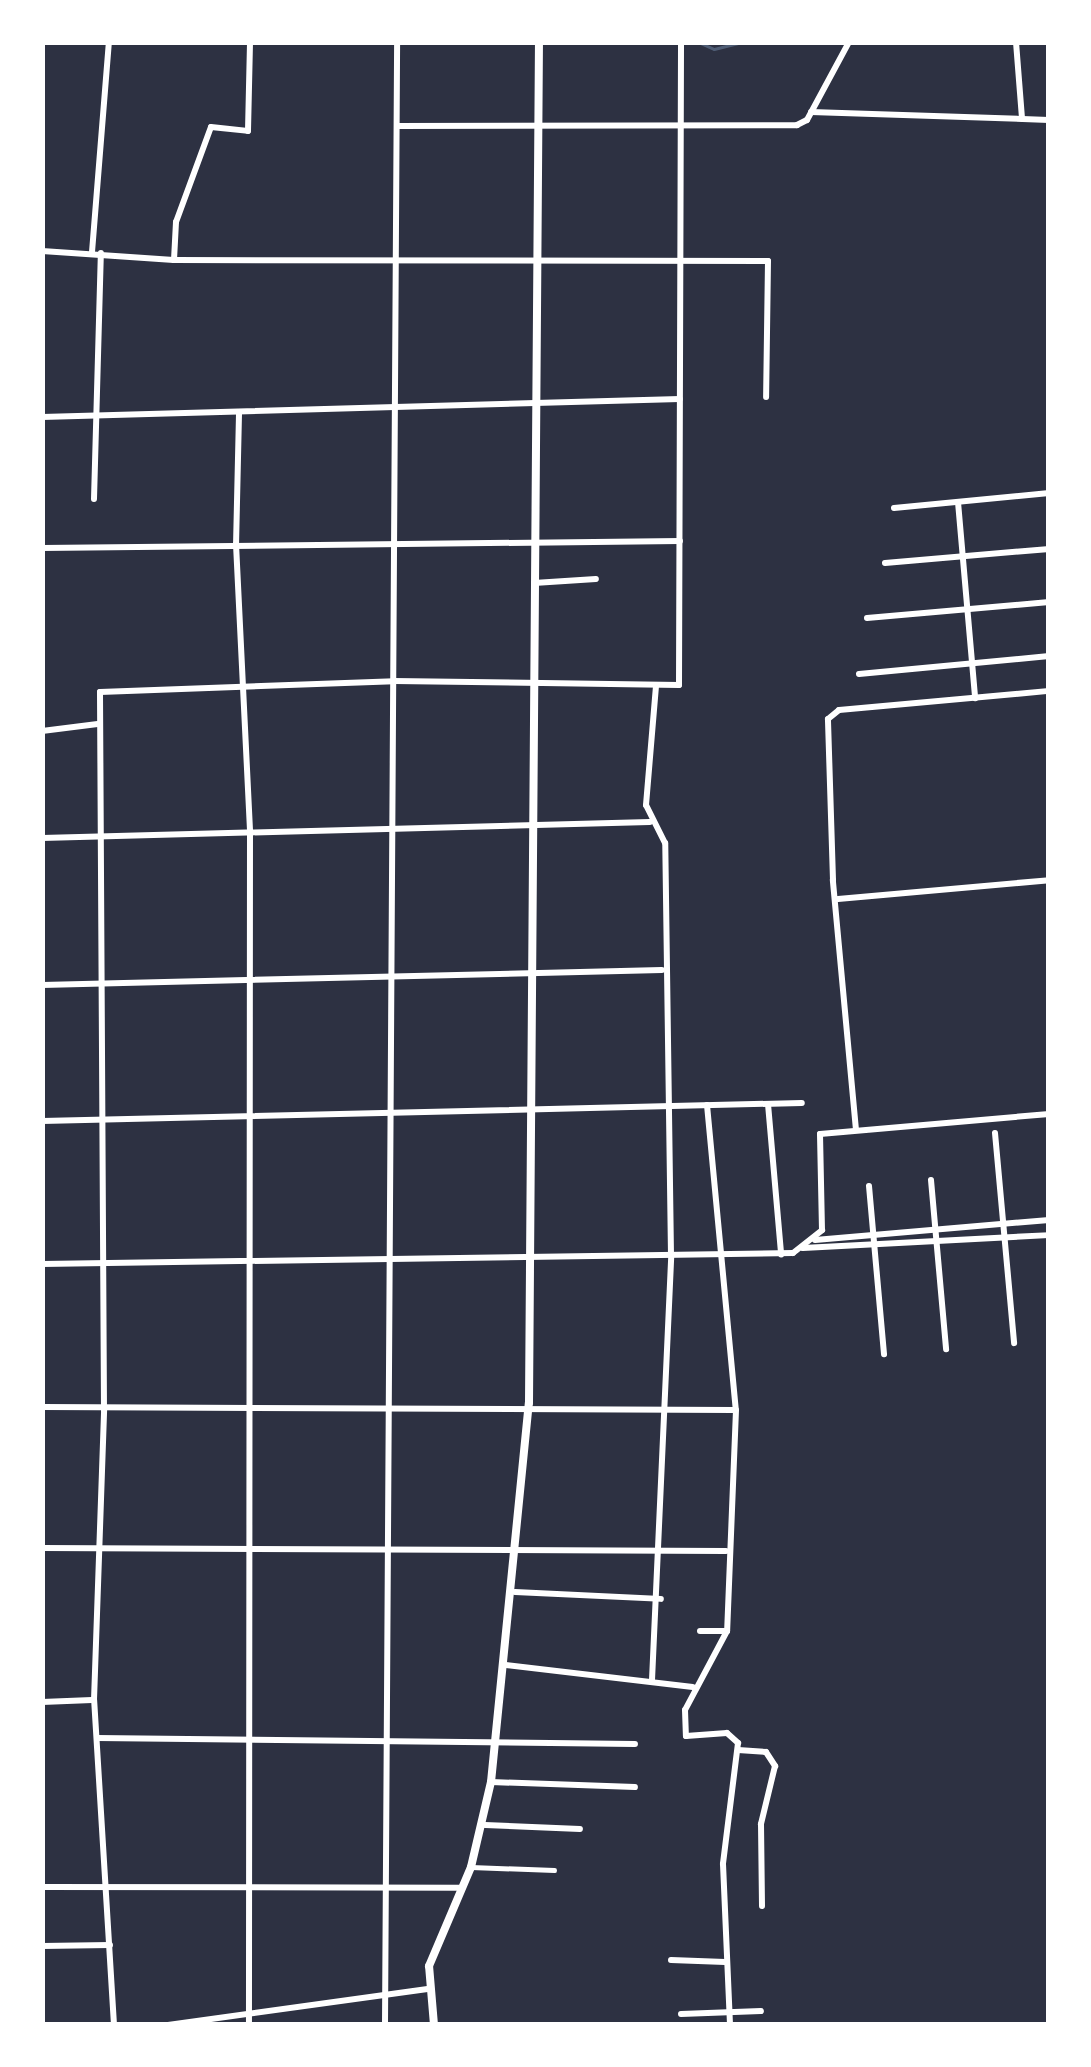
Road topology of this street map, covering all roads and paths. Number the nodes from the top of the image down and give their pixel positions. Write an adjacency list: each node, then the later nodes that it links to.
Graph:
1 (109, 42): 15 (street)
2 (250, 42): 18 (street)
3 (397, 42): 13 (street)
4 (539, 42): 11 (street)
5 (681, 42): 12 (street)
6 (849, 42): 8 (street)
7 (1016, 42): 9 (street)
8 (812, 112): 9 (street); 12 (street)
9 (1022, 119): 10 (street)
10 (1049, 120)
11 (538, 122): 12 (street); 13 (street); 17 (street)
12 (681, 122): 19 (street)
13 (397, 126): 16 (street)
14 (42, 251): 15 (street)
15 (96, 252): 18 (street); 25 (street)
16 (398, 256): 17 (street); 18 (street); 23 (street)
17 (536, 258): 19 (street); 22 (street)
18 (174, 260)
19 (682, 263): 20 (street); 21 (street)
20 (766, 397)
21 (680, 399): 22 (street); 31 (street)
22 (530, 403): 23 (street); 33 (street)
23 (392, 408): 24 (street); 34 (street)
24 (239, 414): 25 (street); 32 (street)
25 (95, 416): 26 (street); 28 (street)
26 (42, 417)
27 (1049, 493): 29 (street)
28 (94, 499)
29 (958, 502): 30 (street); 37 (street)
30 (894, 508)
31 (681, 541): 33 (street); 50 (street)
32 (236, 544): 34 (street); 35 (street); 48 (street)
33 (534, 544): 34 (street); 40 (street)
34 (390, 545): 47 (street)
35 (42, 548)
36 (1049, 549): 37 (street)
37 (962, 556): 38 (street); 42 (street)
38 (885, 563)
39 (596, 579): 40 (street)
40 (534, 583): 49 (street)
41 (1049, 602): 42 (street)
42 (966, 609): 43 (street); 45 (street)
43 (866, 618)
44 (1049, 656): 45 (street)
45 (972, 663): 46 (street); 52 (street)
46 (859, 674)
47 (394, 681): 48 (street); 49 (street); 58 (street)
48 (243, 684): 53 (street); 57 (street)
49 (533, 686): 50 (street); 56 (street)
50 (656, 686): 55 (street)
51 (1049, 691): 52 (street)
52 (975, 698): 62 (street)
53 (98, 724): 54 (street); 59 (street)
54 (42, 731)
55 (651, 822): 56 (street); 63 (street)
56 (537, 824): 58 (street); 64 (street)
57 (250, 831): 58 (street); 59 (street); 66 (street)
58 (389, 831): 65 (street)
59 (100, 836): 60 (street); 67 (street)
60 (42, 838)
61 (1049, 880): 62 (street)
62 (838, 899): 79 (street)
63 (663, 970): 64 (street); 72 (street)
64 (535, 973): 65 (street); 73 (street)
65 (387, 976): 66 (street); 74 (street)
66 (247, 980): 67 (street); 78 (street)
67 (103, 984): 68 (street); 77 (street)
68 (42, 985)
69 (802, 1103): 70 (street)
70 (768, 1104): 71 (street); 95 (street)
71 (707, 1105): 72 (street); 98 (street)
72 (669, 1106): 73 (street); 96 (street)
73 (533, 1111): 74 (street); 97 (street)
74 (386, 1114): 78 (street); 99 (street)
75 (1049, 1114): 79 (street)
76 (42, 1121): 77 (street)
77 (103, 1122): 78 (street); 101 (street)
78 (246, 1122): 100 (street)
79 (856, 1131): 90 (street)
80 (995, 1133): 84 (street)
81 (931, 1180): 85 (street)
82 (869, 1186): 86 (street)
83 (1049, 1220): 84 (street)
84 (1004, 1224): 85 (street); 89 (street)
85 (935, 1230): 86 (street); 91 (street)
86 (873, 1234): 88 (street); 93 (street)
87 (1049, 1235): 89 (street)
88 (828, 1238): 90 (street); 94 (street)
89 (1005, 1238): 91 (street); 103 (street)
90 (815, 1240): 92 (street)
91 (936, 1243): 93 (street); 104 (street)
92 (803, 1248): 94 (street); 95 (street)
93 (874, 1248): 94 (street); 105 (street)
94 (829, 1251)
95 (781, 1254): 98 (street)
96 (670, 1256): 97 (street); 98 (street); 110 (street)
97 (530, 1257): 99 (street); 106 (street)
98 (722, 1258): 112 (street)
99 (393, 1259): 100 (street); 108 (street)
100 (248, 1261): 101 (street); 107 (street)
101 (105, 1263): 102 (street); 111 (street)
102 (42, 1264)
103 (1014, 1342)
104 (946, 1349)
105 (884, 1354)
106 (529, 1403): 108 (street); 110 (street); 115 (street)
107 (251, 1406): 108 (street); 111 (street); 116 (street)
108 (388, 1406): 117 (street)
109 (42, 1407): 111 (street)
110 (668, 1407): 112 (street); 119 (street)
111 (104, 1410): 113 (street)
112 (736, 1410): 118 (street)
113 (102, 1547): 114 (street); 116 (street); 127 (street)
114 (42, 1548)
115 (519, 1548): 117 (street); 119 (street); 120 (street)
116 (251, 1550): 117 (street); 131 (street)
117 (385, 1550): 129 (street)
118 (725, 1551): 119 (street); 123 (street)
119 (663, 1552): 121 (street)
120 (515, 1592): 121 (street); 124 (street)
121 (661, 1599): 125 (street)
122 (700, 1631): 123 (street)
123 (727, 1631): 126 (street)
124 (506, 1664): 125 (street); 132 (street)
125 (652, 1681): 126 (street)
126 (694, 1687): 134 (street)
127 (94, 1700): 128 (street); 130 (street)
128 (42, 1702)
129 (387, 1735): 131 (street); 132 (street); 141 (street)
130 (98, 1738): 131 (street); 142 (street)
131 (251, 1740): 143 (street)
132 (496, 1740): 133 (street); 135 (street)
133 (635, 1744)
134 (738, 1750): 146 (street); 150 (street)
135 (491, 1782): 136 (street); 137 (street)
136 (635, 1787)
137 (484, 1825): 138 (street); 139 (street)
138 (580, 1829)
139 (471, 1868): 140 (street); 145 (street)
140 (554, 1870)
141 (383, 1882): 143 (street); 145 (street); 152 (street)
142 (110, 1885): 143 (street); 144 (street); 147 (street)
143 (250, 1885): 156 (street)
144 (42, 1886)
145 (459, 1888): 151 (street)
146 (762, 1906)
147 (111, 1945): 148 (street); 157 (street)
148 (42, 1946)
149 (671, 1960): 150 (street)
150 (725, 1962): 154 (street)
151 (428, 1989): 152 (street); 160 (street)
152 (384, 1995): 156 (street); 159 (street)
153 (760, 2011): 154 (street)
154 (728, 2012): 155 (street); 161 (street)
155 (682, 2014)
156 (249, 2021): 158 (street)
157 (114, 2025)
158 (168, 2025)
159 (385, 2025)
160 (434, 2025)
161 (730, 2025)

